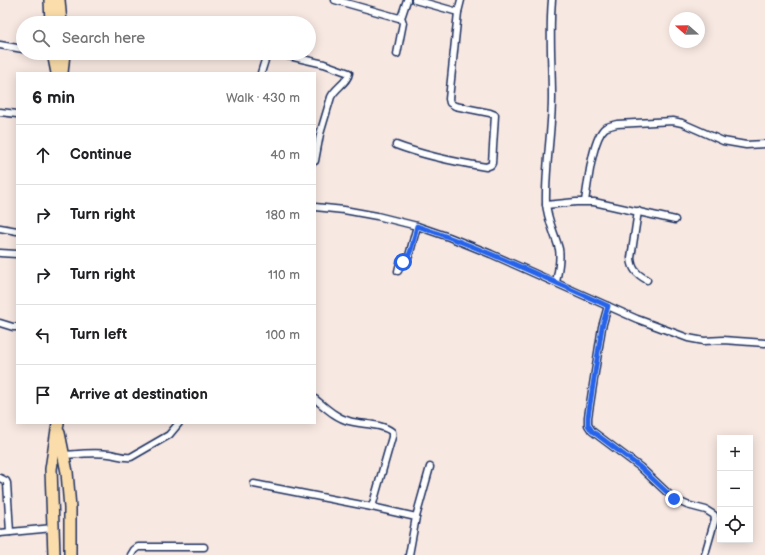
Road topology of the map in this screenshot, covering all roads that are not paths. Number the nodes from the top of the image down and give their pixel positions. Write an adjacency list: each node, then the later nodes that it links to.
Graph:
1 (50, 0): 10 (highway)
2 (59, 0): 11 (highway)
3 (335, 0): 8 (street)
4 (407, 0): 12 (street)
5 (415, 0): 9 (street)
6 (461, 0): 9 (street)
7 (552, 0): 30 (street)
8 (352, 2): 12 (street)
9 (458, 12): 27 (street)
10 (51, 16)
11 (60, 16)
12 (401, 17): 15 (street)
13 (0, 45): 14 (street)
14 (16, 47)
15 (397, 54)
16 (55, 60): 20 (highway)
17 (63, 60): 21 (highway)
18 (265, 60): 22 (street)
19 (307, 60): 25 (street)
20 (57, 72)
21 (62, 72)
22 (261, 72)
23 (0, 112): 24 (street)
24 (16, 114)
25 (317, 133): 28 (street)
26 (765, 144): 29 (street)
27 (396, 145)
28 (316, 147)
29 (585, 201): 30 (street); 32 (street)
30 (546, 205): 41 (street)
31 (316, 207): 34 (street)
32 (638, 212): 33 (street); 40 (street)
33 (675, 220)
34 (417, 226): 39 (street); 41 (street)
35 (0, 228): 36 (street)
36 (16, 231)
37 (0, 253): 38 (street)
38 (16, 254)
39 (398, 271)
40 (647, 280)
41 (556, 282): 42 (street)
42 (608, 306): 45 (street); 59 (street)
43 (0, 323): 44 (street)
44 (16, 327)
45 (765, 343)
46 (316, 400): 53 (street)
47 (178, 424): 49 (street)
48 (58, 425): 49 (highway); 55 (highway)
49 (64, 456): 61 (highway)
50 (430, 467): 54 (street)
51 (0, 478): 56 (street)
52 (254, 484): 53 (street)
53 (372, 507): 54 (street)
54 (416, 517): 63 (street)
55 (53, 528): 56 (street); 60 (highway)
56 (10, 532): 57 (street)
57 (0, 533)
58 (204, 547): 62 (street)
59 (705, 554)
60 (54, 555)
61 (70, 555)
62 (131, 555)
63 (409, 555)

